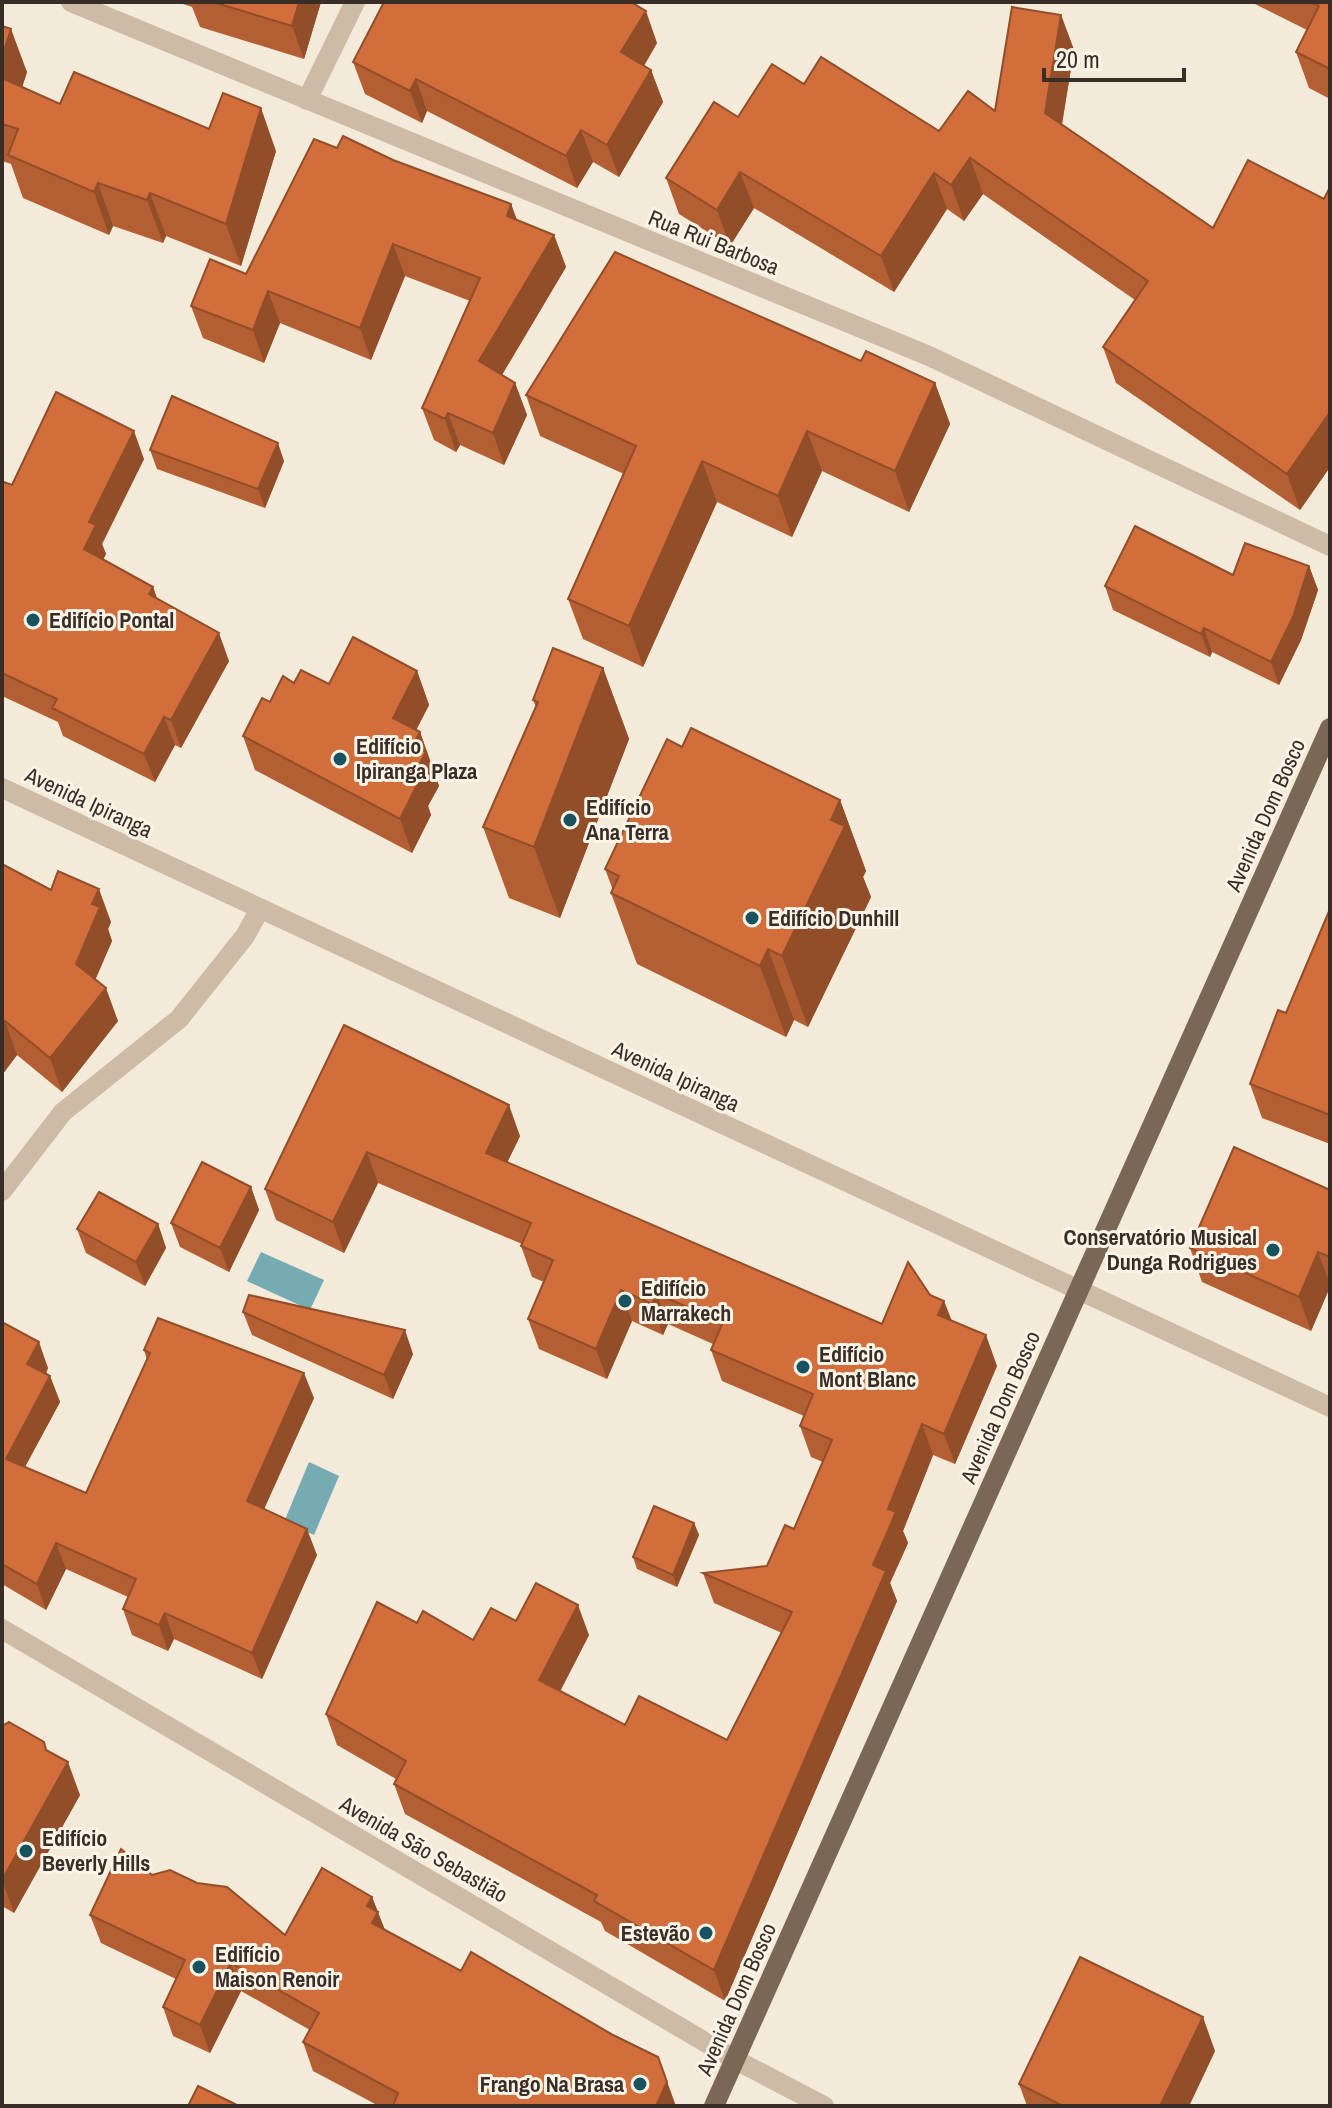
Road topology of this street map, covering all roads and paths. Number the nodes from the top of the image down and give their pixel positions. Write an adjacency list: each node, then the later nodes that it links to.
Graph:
1 (71, 2): 3 (street, Rua Rui Barbosa)
2 (355, 2): 3 (street)
3 (307, 100): 4 (street, Rua Rui Barbosa)
4 (1330, 546)
5 (1330, 728): 9 (main road, Avenida Dom Bosco)
6 (2, 788): 7 (street, Avenida Ipiranga)
7 (260, 909): 8 (street); 9 (street, Avenida Ipiranga)
8 (2, 1191)
9 (1080, 1289): 10 (street, Avenida Ipiranga); 12 (main road, Avenida Dom Bosco)
10 (1330, 1407)
11 (2, 1629): 12 (street, Avenida São Sebastião)
12 (734, 2059): 13 (main road, Avenida Dom Bosco); 14 (street, Avenida São Sebastião)
13 (714, 2106)
14 (824, 2106)

